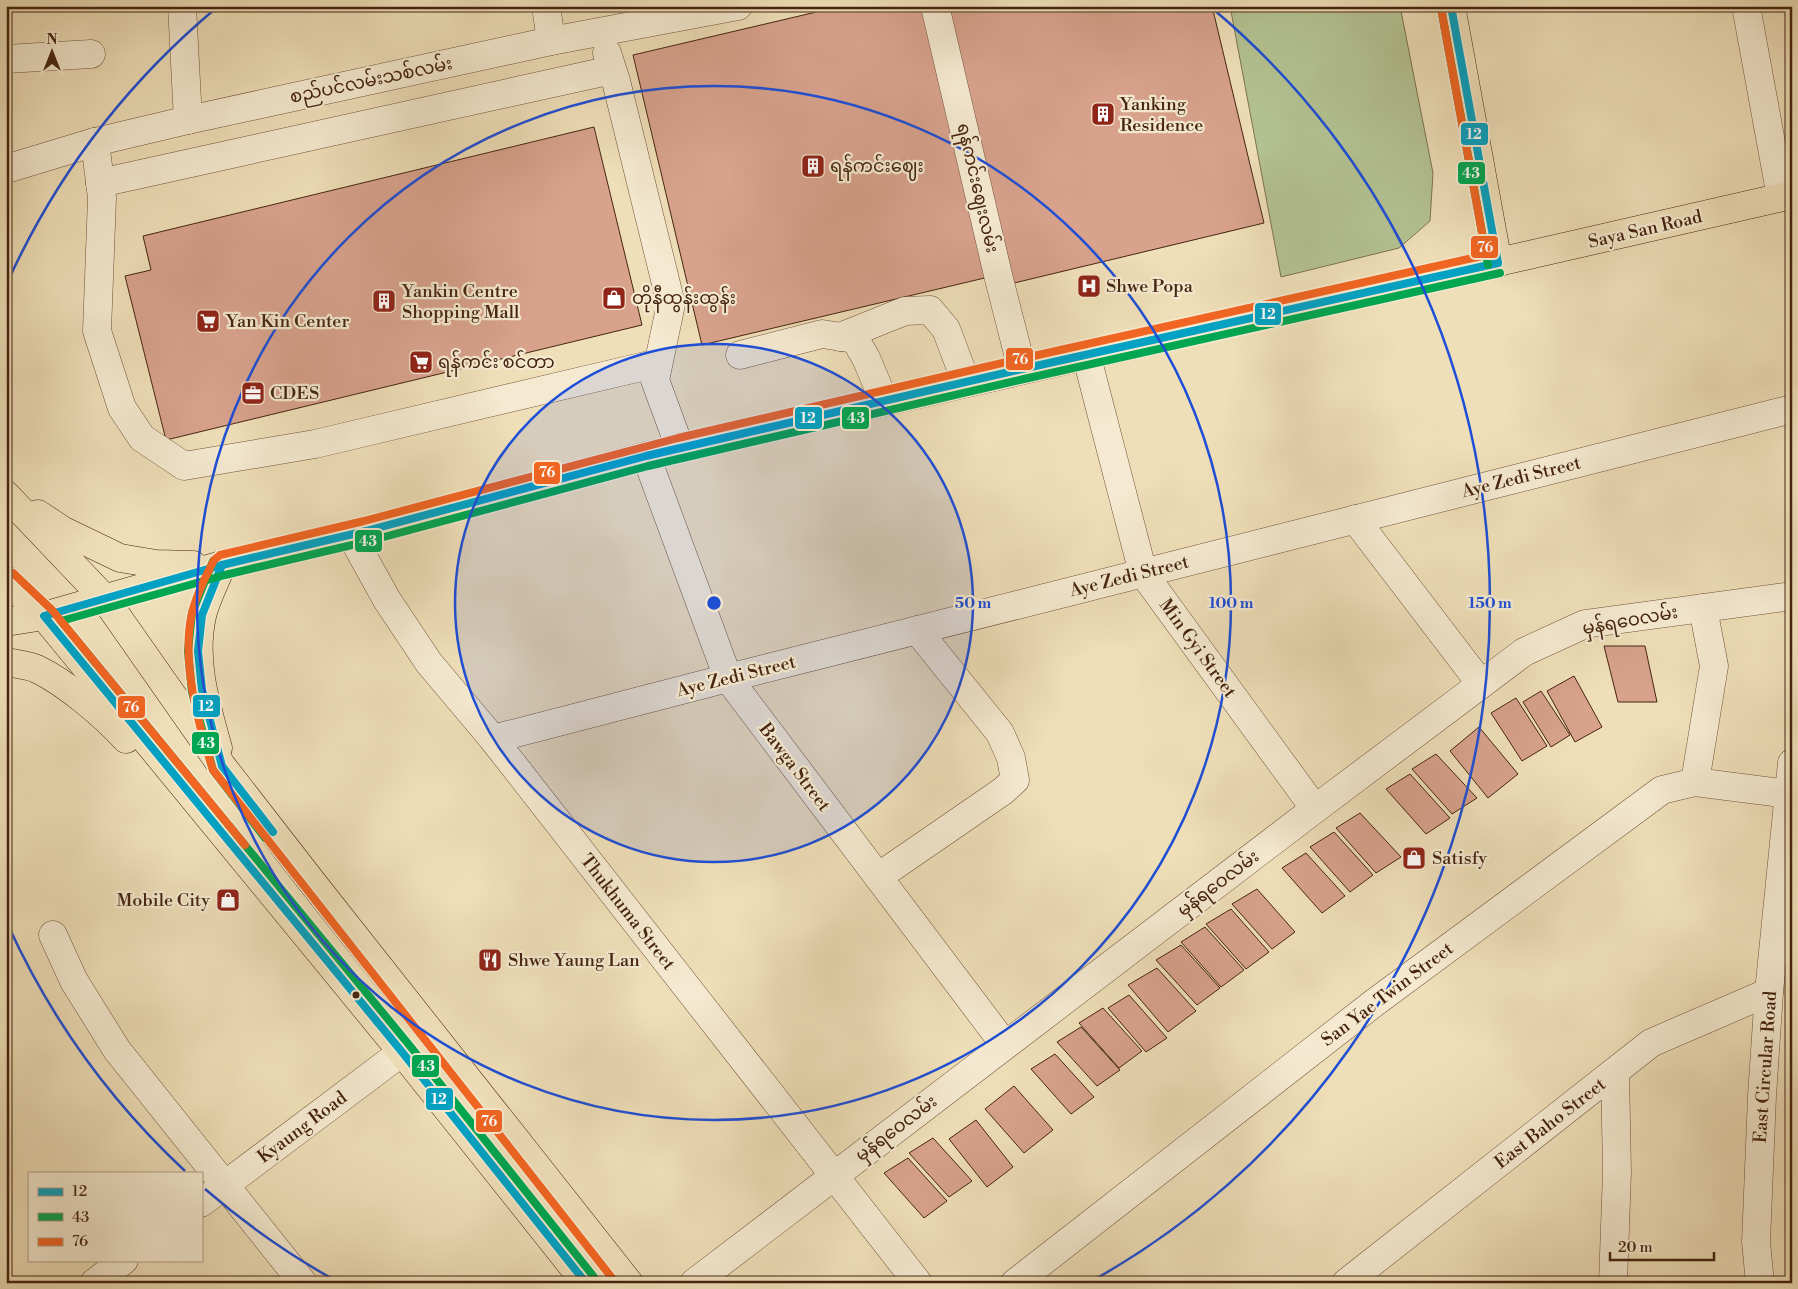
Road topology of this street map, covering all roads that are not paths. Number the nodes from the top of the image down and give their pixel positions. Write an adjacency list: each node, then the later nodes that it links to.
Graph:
1 (182, 6): 12 (street)
2 (546, 6): 8 (street)
3 (738, 6): 7 (street, စည်ပင်လမ်းသစ်လမ်း)
4 (935, 6): 22 (street, ရန်ကင်းဈေးလမ်း)
5 (1451, 6): 17 (main road)
6 (1746, 6): 16 (street)
7 (599, 31): 8 (street, စည်ပင်လမ်းသစ်လမ်း); 11 (street)
8 (551, 41): 12 (street, စည်ပင်လမ်းသစ်လမ်း)
9 (91, 54): 10 (street)
10 (6, 60)
11 (612, 70): 15 (street); 21 (street)
12 (188, 120): 13 (street, စည်ပင်လမ်းသစ်လမ်း)
13 (95, 142): 14 (street, စည်ပင်လမ်းသစ်လမ်း); 15 (street)
14 (6, 169)
15 (100, 183): 21 (street)
16 (1786, 196): 17 (main road, Saya San Road)
17 (1498, 263): 19 (main road, Saya San Road)
18 (840, 337): 20 (street); 23 (street); 24 (street)
19 (1086, 354): 22 (main road, Saya San Road); 33 (street, Min Gyi Street)
20 (740, 356)
21 (658, 364): 26 (street)
22 (1022, 369): 23 (main road, Saya San Road)
23 (966, 382): 24 (main road, Saya San Road)
24 (884, 401): 26 (main road, Saya San Road)
25 (1792, 409): 30 (street, Aye Zedi Street)
26 (680, 448): 27 (main road, Saya San Road)
27 (646, 456): 31 (main road, Saya San Road); 42 (street, Bawga Street)
28 (6, 490): 32 (main road)
29 (6, 495): 36 (main road)
30 (1355, 519): 33 (street, Aye Zedi Street); 43 (street)
31 (351, 534): 32 (main road, Saya San Road); 44 (street, Thukhuma Street)
32 (222, 566): 36 (main road); 46 (main road)
33 (1143, 573): 40 (street, Aye Zedi Street); 50 (street, Min Gyi Street)
34 (6, 580): 38 (main road)
35 (1792, 596): 37 (street, မှန်ရဝေလမ်း)
36 (105, 599): 38 (main road); 46 (main road)
37 (1702, 608): 43 (street, မှန်ရဝေလမ်း); 47 (street)
38 (44, 616): 39 (main road); 49 (main road)
39 (6, 622)
40 (917, 630): 42 (street, Aye Zedi Street); 51 (street)
41 (6, 662): 49 (main road)
42 (728, 678): 44 (street, Aye Zedi Street); 51 (street, Bawga Street)
43 (1481, 684): 50 (street, မှန်ရဝေလမ်း)
44 (493, 739): 57 (street, Thukhuma Street)
45 (1792, 763): 48 (street, East Circular Road)
46 (222, 766): 64 (main road)
47 (1695, 782): 48 (street, San Yae Twin Street); 67 (street, San Yae Twin Street)
48 (1788, 794): 53 (street, East Circular Road)
49 (191, 796): 55 (main road)
50 (1315, 809): 54 (street, မှန်ရဝေလမ်း)
51 (878, 877): 54 (street, Bawga Street)
52 (53, 935): 58 (street)
53 (1769, 992): 56 (street, East Baho Street); 70 (street, East Circular Road)
54 (1005, 1045): 57 (street, မှန်ရဝေလမ်း)
55 (402, 1052): 58 (street, Kyaung Road); 63 (main road)
56 (1616, 1072): 68 (street, East Baho Street); 69 (street)
57 (834, 1175): 65 (street, မှန်ရဝေလမ်း); 66 (street, Thukhuma Street)
58 (225, 1185): 59 (street, Kyaung Road); 62 (street)
59 (202, 1202)
60 (121, 1262): 61 (street)
61 (94, 1283)
62 (303, 1283)
63 (586, 1283)
64 (629, 1283)
65 (694, 1283)
66 (918, 1283)
67 (1015, 1283)
68 (1346, 1283)
69 (1613, 1283)
70 (1760, 1283)

